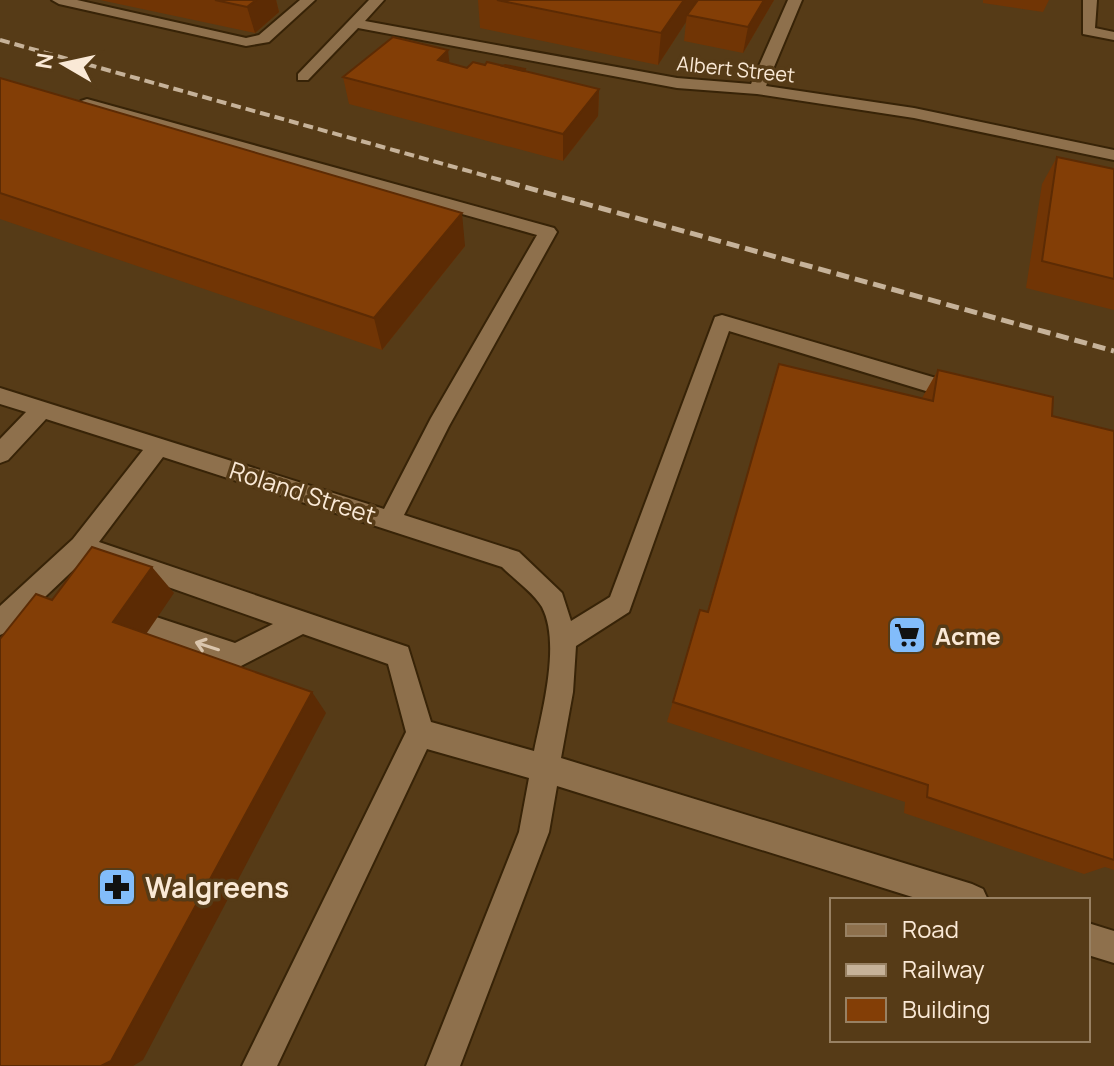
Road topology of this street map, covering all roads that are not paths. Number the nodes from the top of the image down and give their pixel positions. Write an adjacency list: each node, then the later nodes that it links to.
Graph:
1 (59, 0): 2 (street)
2 (308, 0)
3 (377, 0): 6 (street)
4 (795, 0): 9 (street)
5 (1090, 0): 7 (street)
6 (353, 23): 8 (street); 9 (street, Albert Street)
7 (1114, 36)
8 (303, 77)
9 (757, 89): 11 (street, Albert Street)
10 (76, 101): 17 (street)
11 (1114, 155)
12 (0, 396): 14 (street, Roland Street)
13 (985, 401): 23 (street)
14 (42, 409): 15 (street, Roland Street); 16 (street)
15 (159, 446): 17 (street, Roland Street); 18 (street)
16 (0, 454)
17 (390, 520): 23 (street, Roland Street)
18 (92, 549): 19 (street); 20 (street); 21 (street)
19 (90, 578)
20 (303, 621): 22 (street, one-way to 22); 24 (street)
21 (0, 623)
22 (150, 627)
23 (563, 640): 25 (street, Roland Street)
24 (420, 733): 25 (street); 29 (street)
25 (546, 768): 26 (street); 30 (street, Roland Street)
26 (966, 898)
27 (1090, 940): 28 (street)
28 (1114, 947)
29 (259, 1066)
30 (443, 1066)

